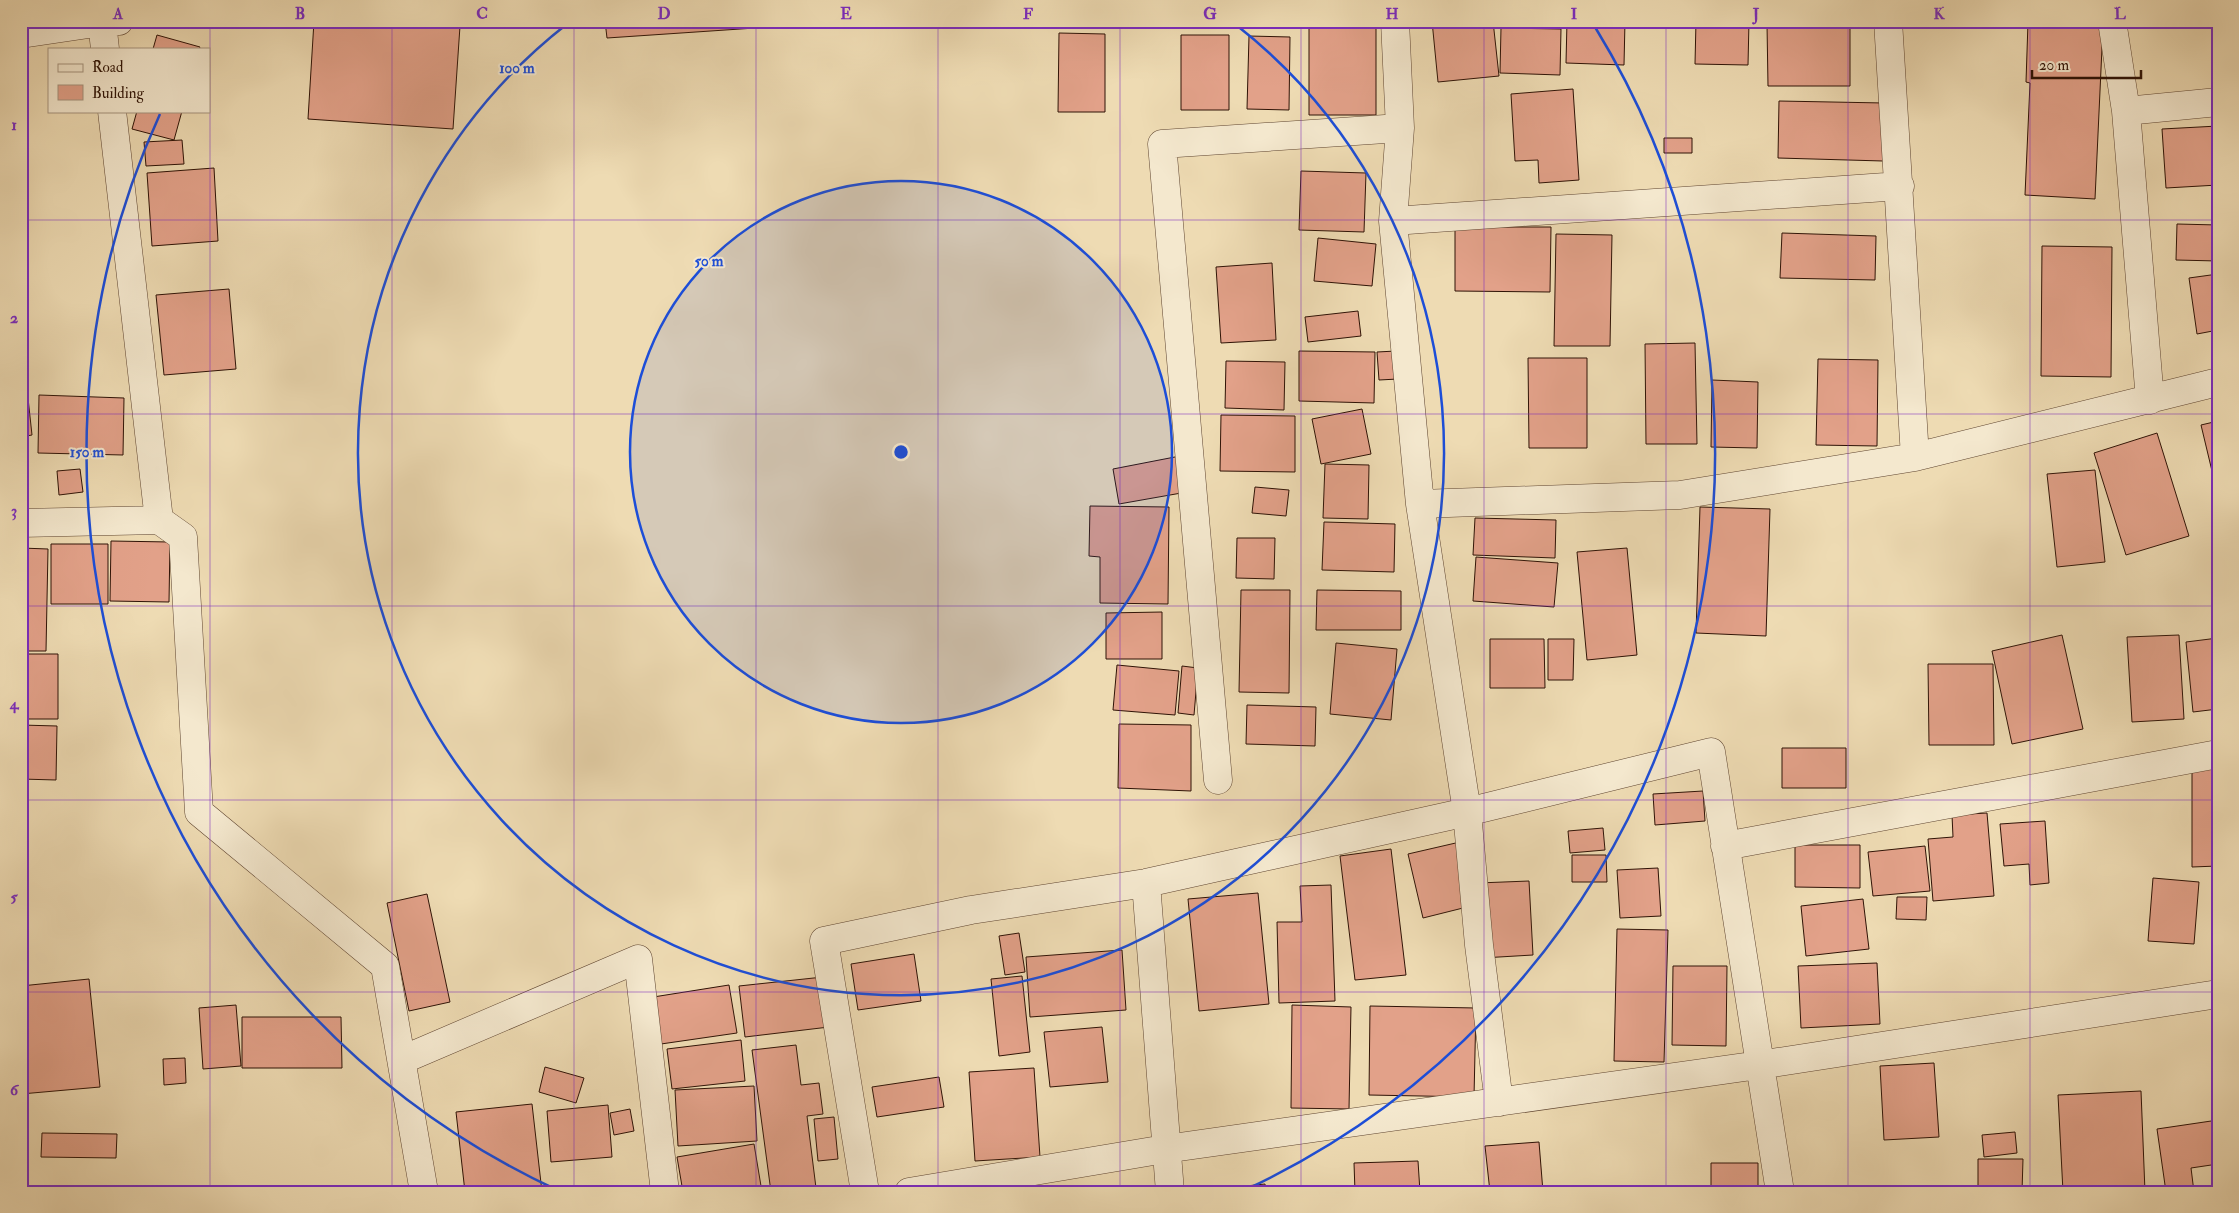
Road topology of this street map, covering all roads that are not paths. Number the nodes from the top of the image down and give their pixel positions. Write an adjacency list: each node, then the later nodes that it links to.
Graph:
1 (1395, 21): 9 (street)
2 (1888, 21): 10 (street)
3 (2112, 21): 7 (street)
4 (109, 31): 5 (street)
5 (21, 34)
6 (2218, 102): 7 (street)
7 (2126, 111): 13 (street)
8 (112, 112): 16 (street)
9 (1400, 128): 11 (street); 19 (street)
10 (1900, 186): 11 (street); 14 (street)
11 (1393, 220): 15 (street)
12 (2218, 382): 13 (street)
13 (2150, 400): 14 (street)
14 (1915, 457): 15 (street)
15 (1420, 504): 20 (street)
16 (159, 520): 17 (street); 24 (street)
17 (21, 523)
18 (2218, 754): 21 (street)
19 (1218, 780)
20 (1467, 812): 21 (street); 22 (street); 26 (street)
21 (1726, 846): 25 (street)
22 (1146, 883): 27 (street); 30 (street)
23 (2218, 994): 25 (street)
24 (402, 1060): 28 (street); 29 (street)
25 (1759, 1065): 26 (street); 33 (street)
26 (1499, 1102): 27 (street)
27 (1165, 1149): 31 (street); 32 (street)
28 (424, 1192)
29 (665, 1192)
30 (865, 1192)
31 (909, 1192)
32 (1170, 1192)
33 (1780, 1192)

